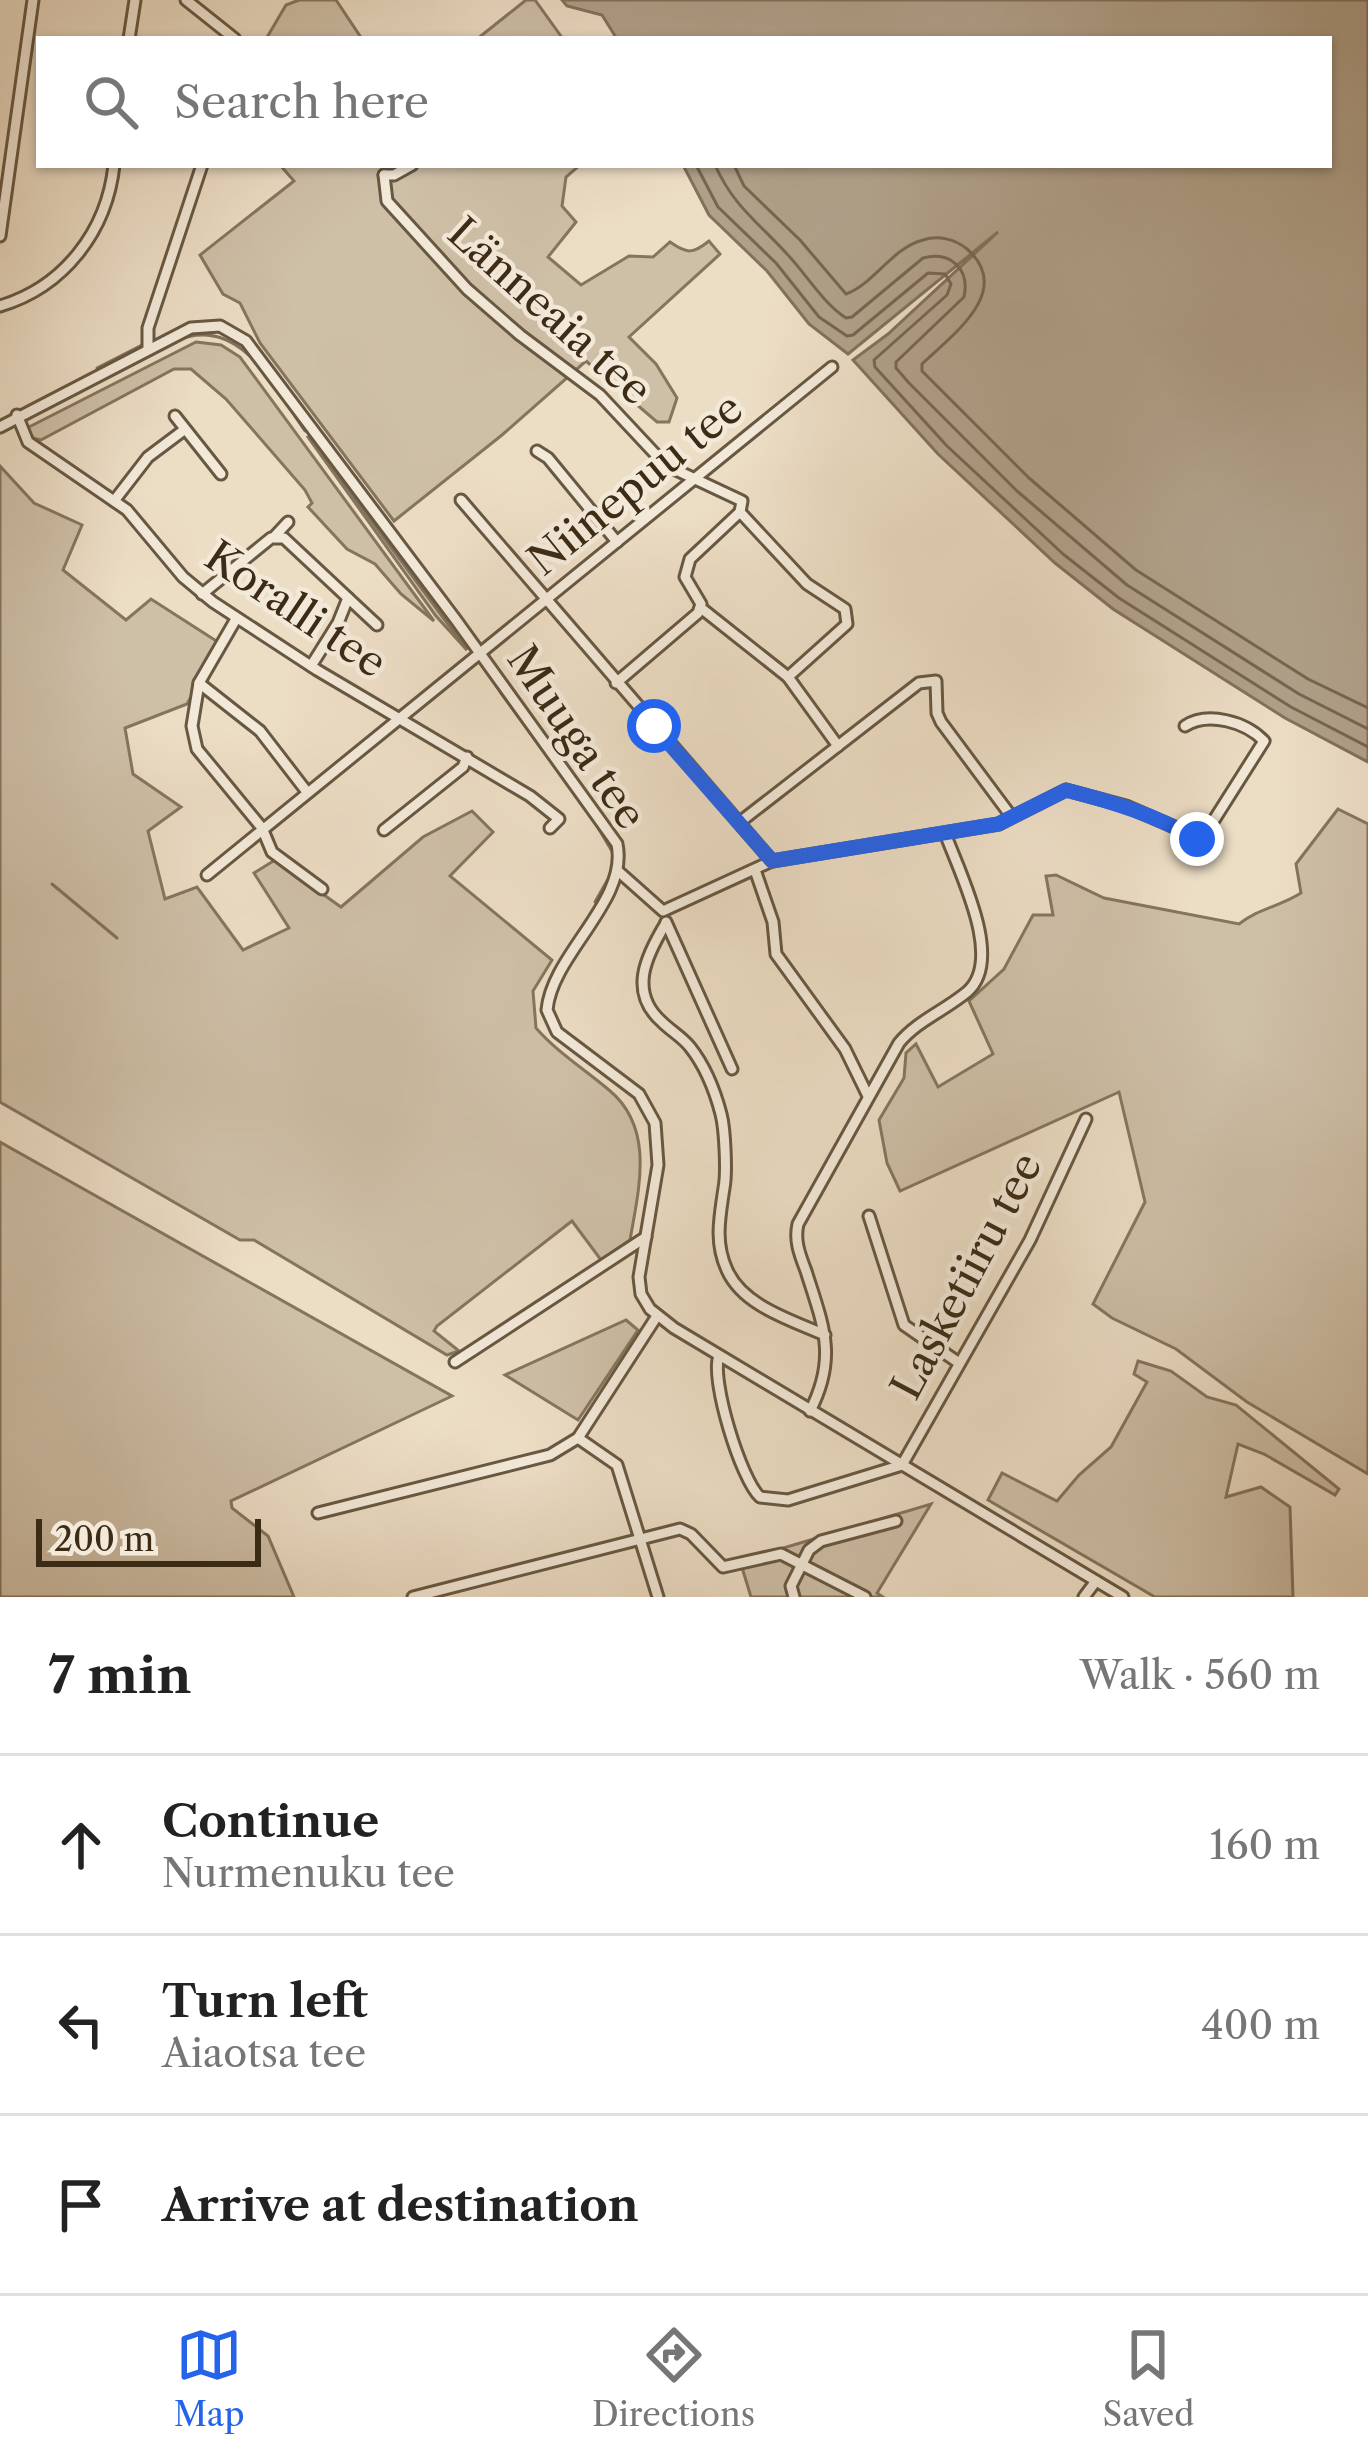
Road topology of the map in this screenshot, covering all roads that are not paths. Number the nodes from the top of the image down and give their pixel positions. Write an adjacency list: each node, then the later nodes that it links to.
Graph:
1 (33, 0): 11 (street)
2 (135, 0): 4 (street)
3 (185, 0): 5 (street)
4 (129, 36)
5 (232, 36)
6 (113, 168): 12 (street)
7 (201, 168): 13 (street)
8 (377, 168): 10 (street, Länneaia tee)
9 (407, 168): 10 (street)
10 (384, 176): 22 (street, Länneaia tee)
11 (0, 236)
12 (0, 306)
13 (148, 348): 16 (street, Muuga tee); 35 (street, Muuga tee)
14 (832, 367): 22 (street, Niinepuu tee)
15 (0, 415): 16 (street, Muuga tee)
16 (16, 415): 18 (street, Muuga tee); 24 (street, Koralli tee)
17 (175, 416): 19 (street)
18 (0, 427)
19 (184, 430): 21 (street); 24 (street)
20 (537, 451): 28 (street)
21 (221, 474)
22 (694, 478): 25 (street, Länneaia tee); 28 (street, Niinepuu tee)
23 (461, 500): 31 (street)
24 (114, 501): 29 (street, Koralli tee)
25 (740, 512): 32 (street); 37 (street)
26 (288, 522): 27 (street)
27 (274, 537): 29 (street); 30 (street)
28 (617, 542): 31 (street, Niinepuu tee)
29 (202, 594): 33 (street, Koralli tee)
30 (348, 598): 34 (street); 36 (street)
31 (544, 600): 35 (street, Niinepuu tee); 39 (street)
32 (701, 608): 37 (street); 39 (street)
33 (236, 619): 36 (street, Koralli tee); 38 (street)
34 (377, 625)
35 (479, 651): 40 (street, Niinepuu tee); 53 (street, Muuga tee)
36 (310, 666): 40 (street, Koralli tee)
37 (788, 677): 42 (street)
38 (199, 683): 44 (street); 47 (street)
39 (616, 683): 46 (street)
40 (398, 717): 43 (street, Koralli tee); 44 (street, Niinepuu tee)
41 (1185, 725): 45 (street)
42 (838, 746): 45 (street); 46 (street)
43 (467, 758): 48 (street, Koralli tee); 49 (street)
44 (307, 792): 47 (street, Niinepuu tee)
45 (1011, 816): 50 (street)
46 (740, 822): 51 (street)
47 (262, 827): 54 (street, Niinepuu tee); 55 (street)
48 (550, 828)
49 (384, 830)
50 (946, 833): 51 (street); 58 (street)
51 (772, 861): 52 (street)
52 (755, 869): 56 (street); 58 (street)
53 (618, 871): 56 (street); 61 (street, Muuga tee)
54 (207, 875)
55 (322, 889)
56 (664, 917): 57 (street); 63 (street)
57 (732, 1069)
58 (868, 1096): 63 (street)
59 (1086, 1119): 66 (street, Lasketiiru tee)
60 (869, 1216): 66 (street)
61 (646, 1237): 62 (street, Muuga tee); 65 (street)
62 (657, 1316): 64 (street); 68 (street)
63 (825, 1335): 67 (street)
64 (719, 1356): 67 (street); 69 (street)
65 (455, 1362)
66 (959, 1363): 69 (street, Lasketiiru tee)
67 (810, 1411): 69 (street)
68 (578, 1438): 70 (street); 72 (street)
69 (902, 1465): 74 (street)
70 (318, 1513)
71 (896, 1521): 73 (street)
72 (641, 1540): 73 (street); 75 (street); 78 (street)
73 (802, 1563): 79 (street); 80 (street)
74 (1096, 1581): 81 (street); 82 (street)
75 (465, 1584): 76 (street); 77 (street)
76 (413, 1597)
77 (469, 1597)
78 (658, 1597)
79 (794, 1597)
80 (865, 1597)
81 (1084, 1597)
82 (1123, 1597)

